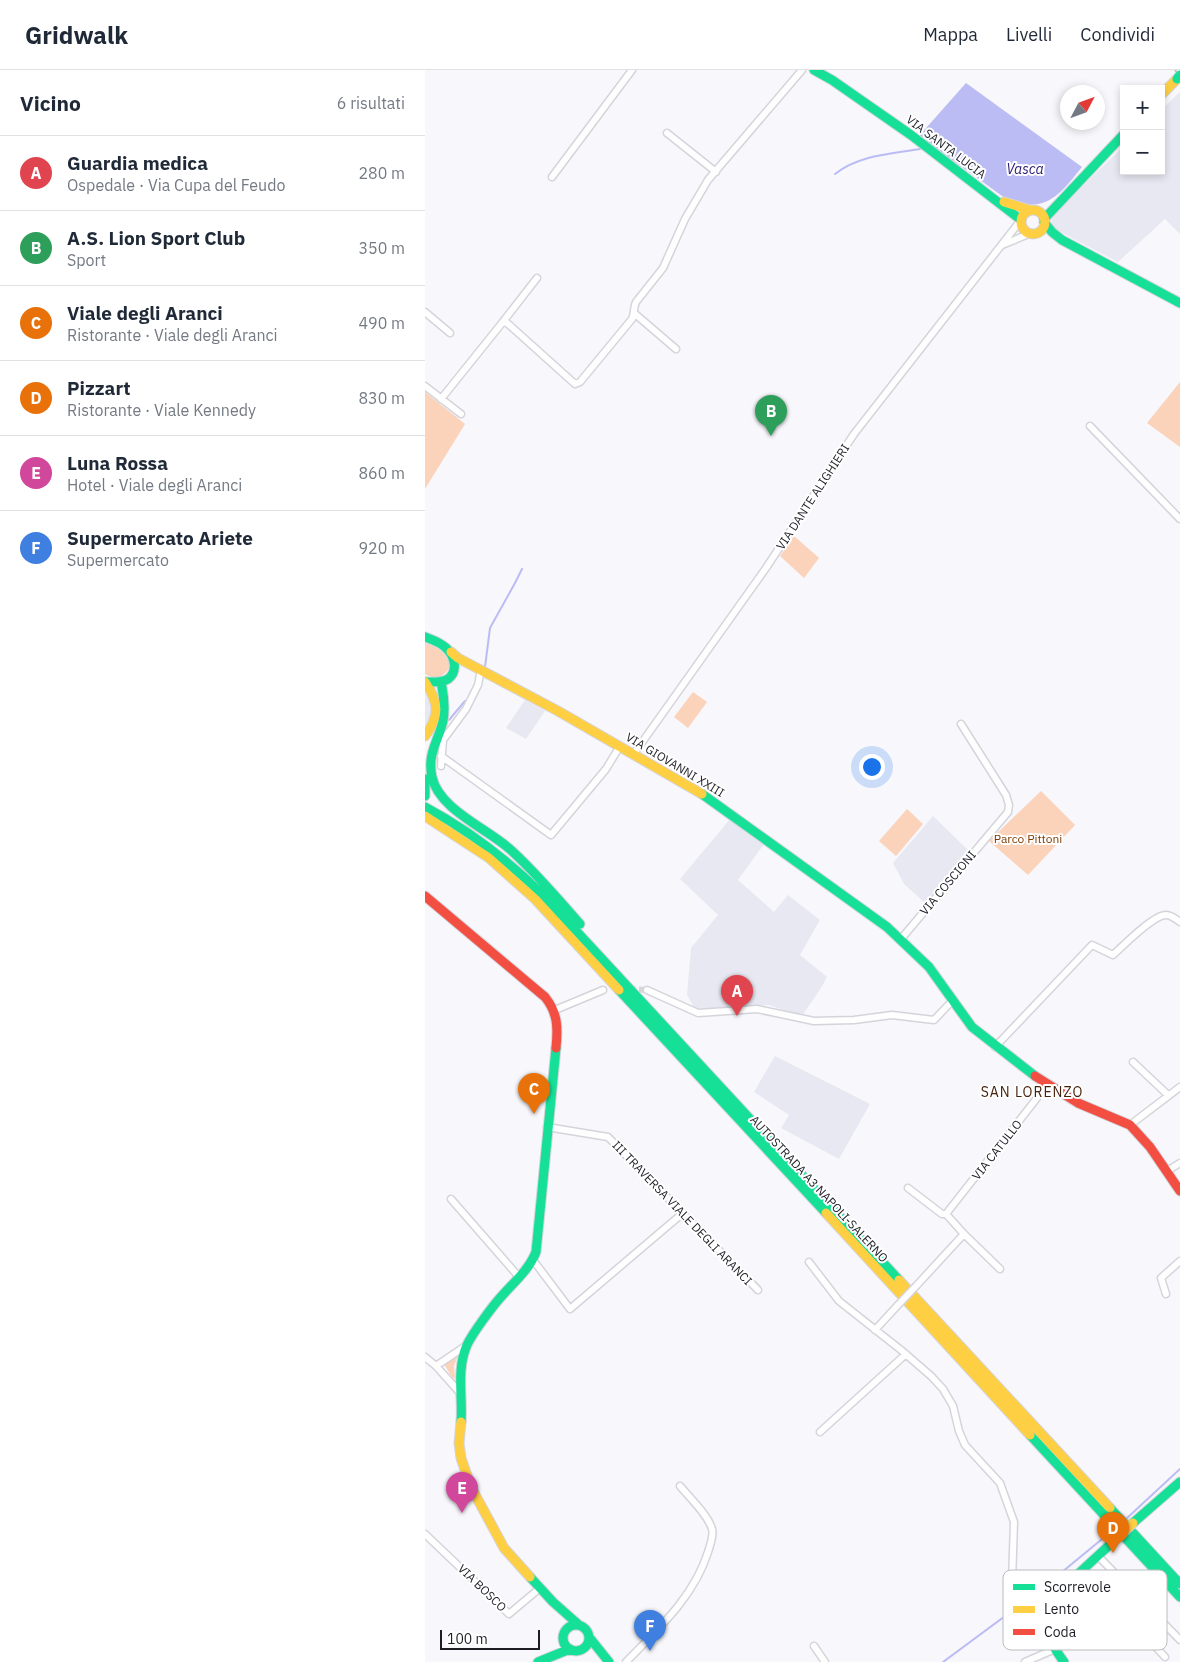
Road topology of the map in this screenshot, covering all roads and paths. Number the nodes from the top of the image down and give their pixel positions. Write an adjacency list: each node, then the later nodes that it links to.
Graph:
1 (632, 70): 9 (street)
2 (802, 70): 8 (street)
3 (813, 70): 10 (main road, VIA SANTA LUCIA)
4 (1179, 77): 5 (main road)
5 (1165, 90)
6 (667, 133): 8 (street)
7 (1120, 138): 11 (main road)
8 (716, 172): 21 (street)
9 (552, 177)
10 (996, 200): 12 (main road, VIA SANTA LUCIA); 13 (main road, VIA SANTA LUCIA)
11 (1059, 202): 12 (main road); 14 (main road)
12 (1033, 210): 13 (main road); 14 (main road)
13 (1021, 220): 15 (main road); 17 (street, VIA DANTE ALIGHIERI)
14 (1044, 221): 15 (main road); 16 (main road)
15 (1033, 233): 16 (main road); 17 (street, VIA DANTE ALIGHIERI)
16 (1062, 240): 19 (main road)
17 (1001, 246): 39 (street, VIA DANTE ALIGHIERI)
18 (537, 278): 22 (street)
19 (1180, 303)
20 (425, 312): 23 (street)
21 (634, 313): 22 (street); 24 (street)
22 (502, 323): 26 (street)
23 (450, 333)
24 (676, 348)
25 (425, 386): 26 (street)
26 (441, 399): 27 (street)
27 (461, 414)
28 (1090, 426): 29 (street)
29 (1180, 519)
30 (427, 637): 31 (main road, VIA GIOVANNI XXIII)
31 (451, 652): 32 (main road, VIA GIOVANNI XXIII); 33 (main road)
32 (477, 668): 33 (main road); 38 (main road, VIA GIOVANNI XXIII); 40 (street)
33 (447, 680): 34 (main road); 35 (main road); 52 (main road)
34 (425, 682): 35 (main road)
35 (437, 702): 37 (main road)
36 (961, 724): 48 (street, VIA COSCIONI)
37 (425, 736)
38 (619, 746): 39 (main road, VIA GIOVANNI XXIII); 40 (street)
39 (633, 755): 48 (main road, VIA GIOVANNI XXIII)
40 (441, 756): 41 (street)
41 (441, 766)
42 (425, 779): 43 (main road)
43 (425, 796)
44 (425, 807): 52 (main road, AUTOSTRADA A3 NAPOLI-SALERNO)
45 (425, 816): 90 (main road, AUTOSTRADA A3 NAPOLI-SALERNO)
46 (425, 896): 53 (main road)
47 (1180, 922): 54 (street)
48 (901, 939): 51 (main road, VIA GIOVANNI XXIII)
49 (603, 990): 53 (street)
50 (647, 990): 51 (street)
51 (953, 1000): 54 (main road, VIA GIOVANNI XXIII)
52 (643, 1003): 92 (main road, AUTOSTRADA A3 NAPOLI-SALERNO)
53 (555, 1010): 60 (main road)
54 (995, 1047): 56 (main road, VIA GIOVANNI XXIII)
55 (1133, 1062): 58 (street)
56 (1043, 1084): 59 (main road, VIA GIOVANNI XXIII); 67 (street, VIA CATULLO)
57 (1180, 1087): 58 (street)
58 (1169, 1095): 59 (street)
59 (1130, 1126): 62 (main road)
60 (547, 1127): 66 (street, III TRAVERSA VIALE DEGLI ARANCI); 69 (main road)
61 (1180, 1163): 62 (street)
62 (1167, 1171): 64 (main road)
63 (908, 1188): 67 (street)
64 (1180, 1191)
65 (451, 1199): 73 (street)
66 (683, 1213): 69 (street); 74 (street, III TRAVERSA VIALE DEGLI ARANCI)
67 (946, 1214): 68 (street)
68 (964, 1234): 72 (street); 76 (street, bridge)
69 (533, 1260): 73 (main road)
70 (1180, 1260): 75 (street)
71 (809, 1262): 76 (street)
72 (1000, 1269)
73 (519, 1277): 77 (main road)
74 (758, 1290)
75 (1166, 1294)
76 (875, 1330): 78 (street)
77 (467, 1345): 80 (street); 81 (main road)
78 (906, 1354): 82 (street); 88 (street)
79 (425, 1357): 80 (street)
80 (436, 1366): 81 (street)
81 (461, 1395): 93 (main road)
82 (820, 1432)
83 (1180, 1482): 86 (main road, bridge)
84 (680, 1486): 110 (street)
85 (425, 1534): 93 (street, VIA BOSCO)
86 (1098, 1556): 87 (main road); 89 (street)
87 (1084, 1569)
88 (1012, 1570)
89 (1112, 1570)
90 (1155, 1570)
91 (1167, 1583): 94 (main road, AUTOSTRADA A3 NAPOLI-SALERNO)
92 (1180, 1584)
93 (540, 1588): 95 (main road)
94 (1180, 1597)
95 (553, 1602): 96 (main road); 98 (main road)
96 (579, 1625): 98 (main road); 99 (main road)
97 (1167, 1627): 100 (street)
98 (565, 1630): 101 (main road)
99 (589, 1637): 104 (main road); 109 (main road)
100 (1180, 1640)
101 (563, 1641): 103 (main road); 108 (main road)
102 (814, 1646): 111 (street)
103 (570, 1649): 104 (main road); 108 (main road)
104 (582, 1649): 109 (main road)
105 (1159, 1650): 107 (street)
106 (1059, 1657): 112 (street)
107 (1165, 1657)
108 (539, 1661)
109 (607, 1662)
110 (626, 1662)
111 (825, 1662)
112 (1025, 1662)

